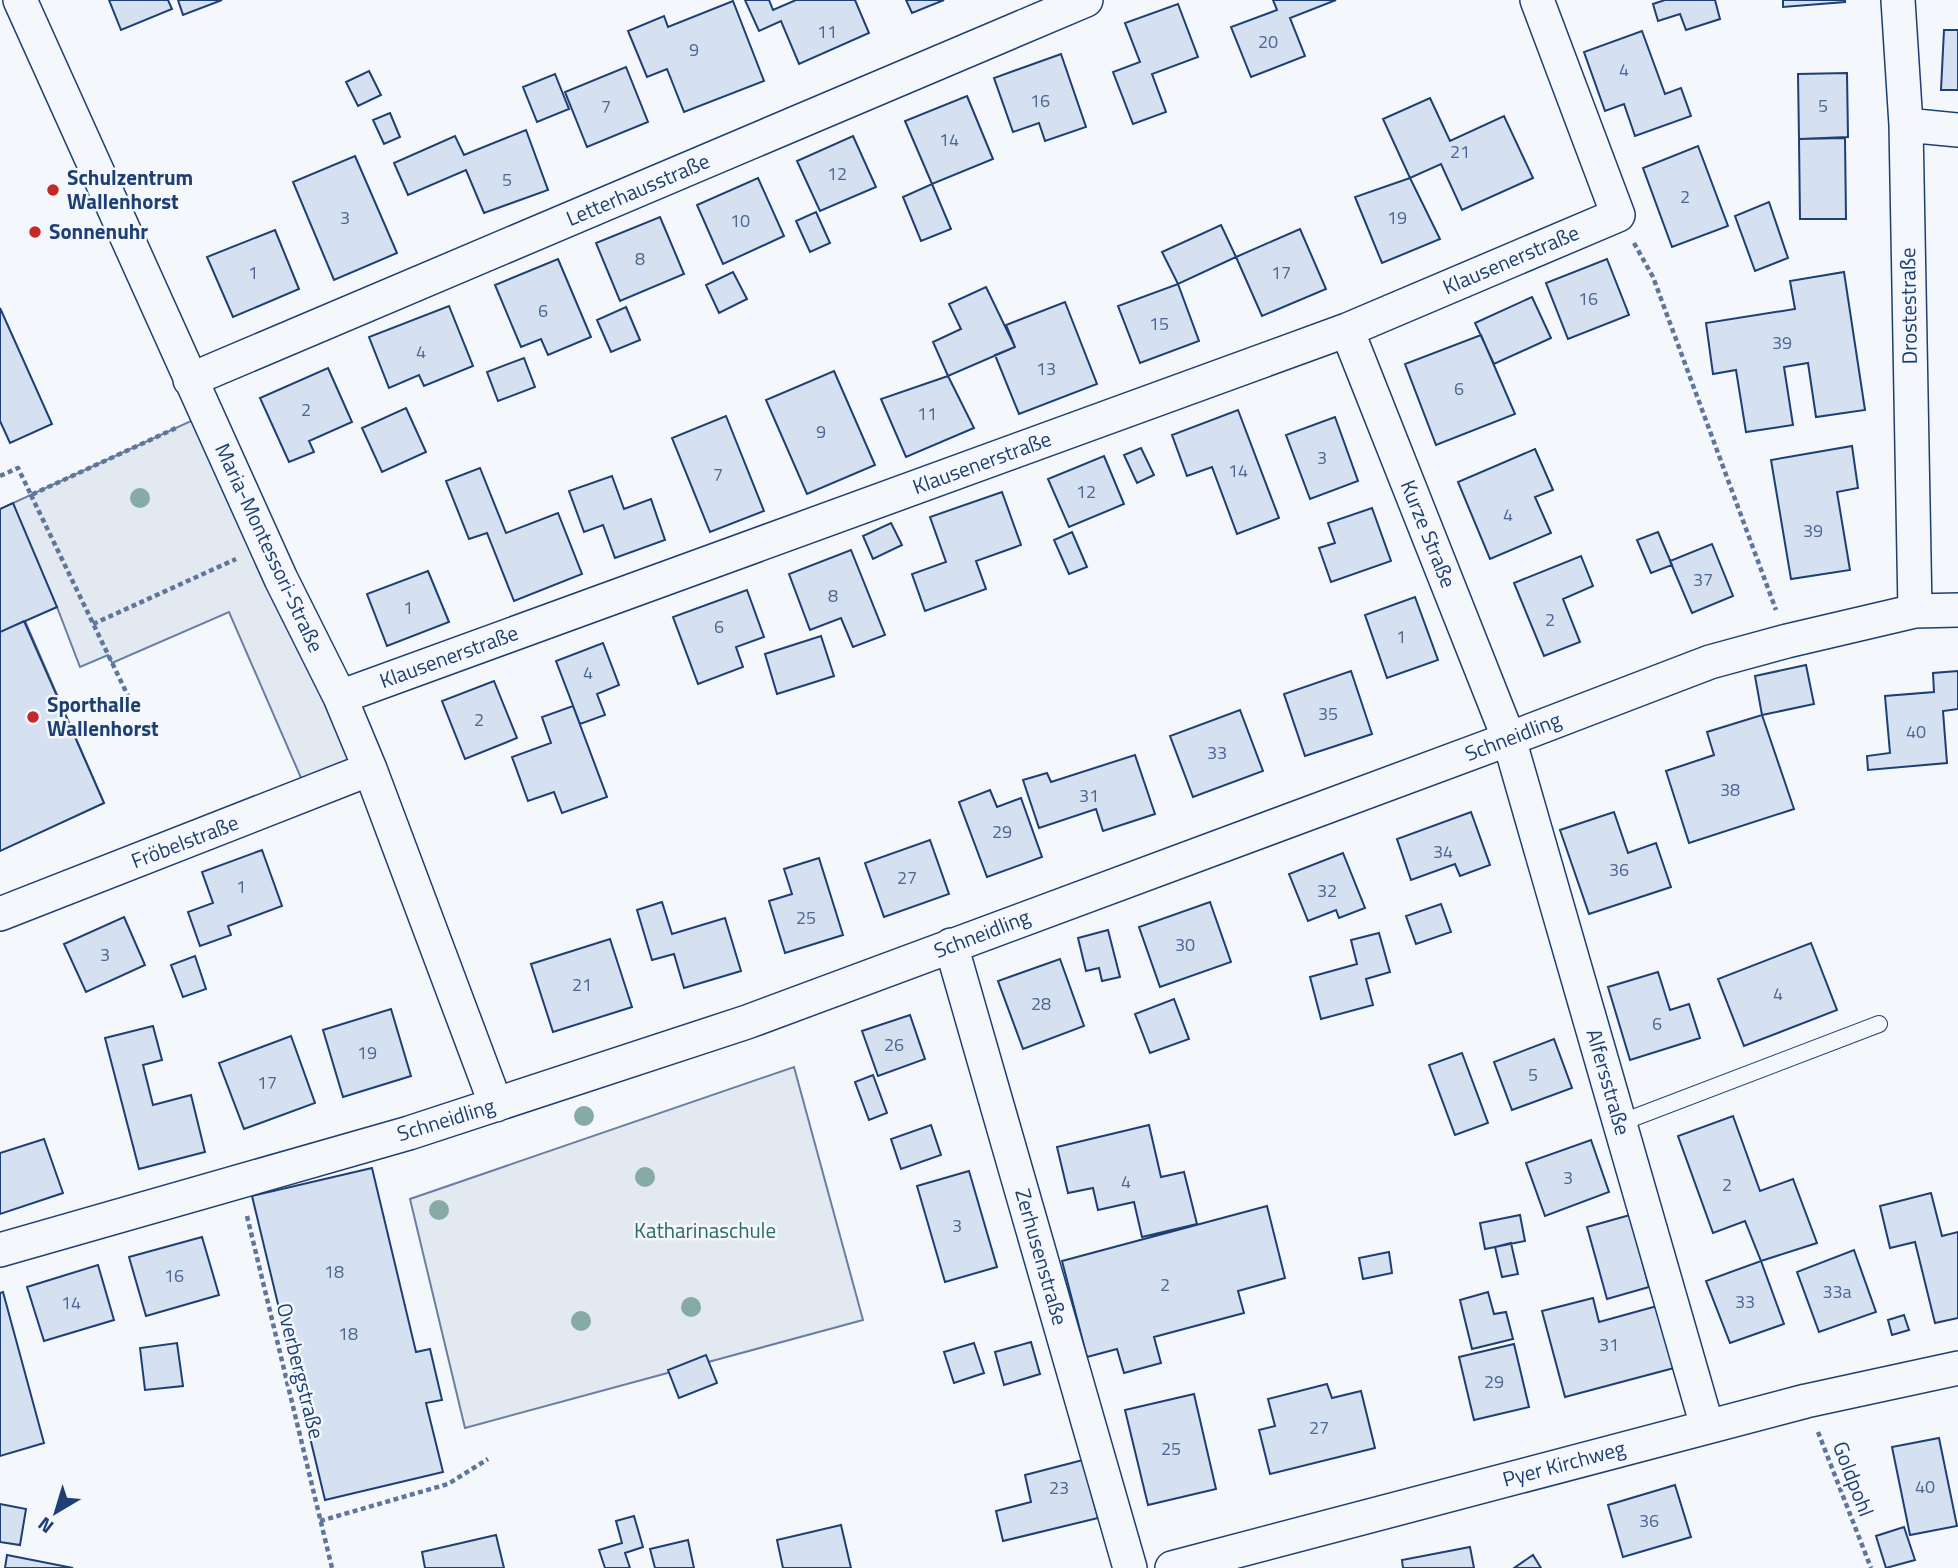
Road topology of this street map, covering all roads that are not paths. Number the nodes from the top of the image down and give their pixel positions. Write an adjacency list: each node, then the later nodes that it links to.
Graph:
1 (20, 0): 8 (street, Maria-Montessori-Straße)
2 (1086, 0): 8 (street, Letterhausstraße)
3 (1537, 0): 7 (street, Klausenerstraße)
4 (1898, 0): 5 (street, Drostestraße)
5 (1906, 125): 6 (street); 10 (street, Drostestraße)
6 (1958, 130)
7 (1348, 330): 11 (street, Klausenerstraße); 12 (street, Kurze Straße)
8 (190, 380): 11 (street, Maria-Montessori-Straße)
9 (1958, 610): 10 (street, Schneidling)
10 (1914, 611): 12 (street, Schneidling)
11 (340, 697): 13 (street, Maria-Montessori-Straße)
12 (1509, 739): 15 (street, Schneidling); 18 (street, Alfersstraße)
13 (370, 769): 14 (street, Fröbelstraße); 17 (street, Maria-Montessori-Straße)
14 (0, 914)
15 (951, 945): 17 (street, Schneidling); 22 (street, Zerhusenstraße)
16 (1879, 1024): 18 (lane)
17 (496, 1105): 19 (street, Schneidling)
18 (1620, 1123): 21 (street, Alfersstraße)
19 (0, 1250)
20 (1958, 1368): 21 (street, Pyer Kirchweg)
21 (1707, 1426): 23 (street, Pyer Kirchweg)
22 (1130, 1568)
23 (1172, 1568)

